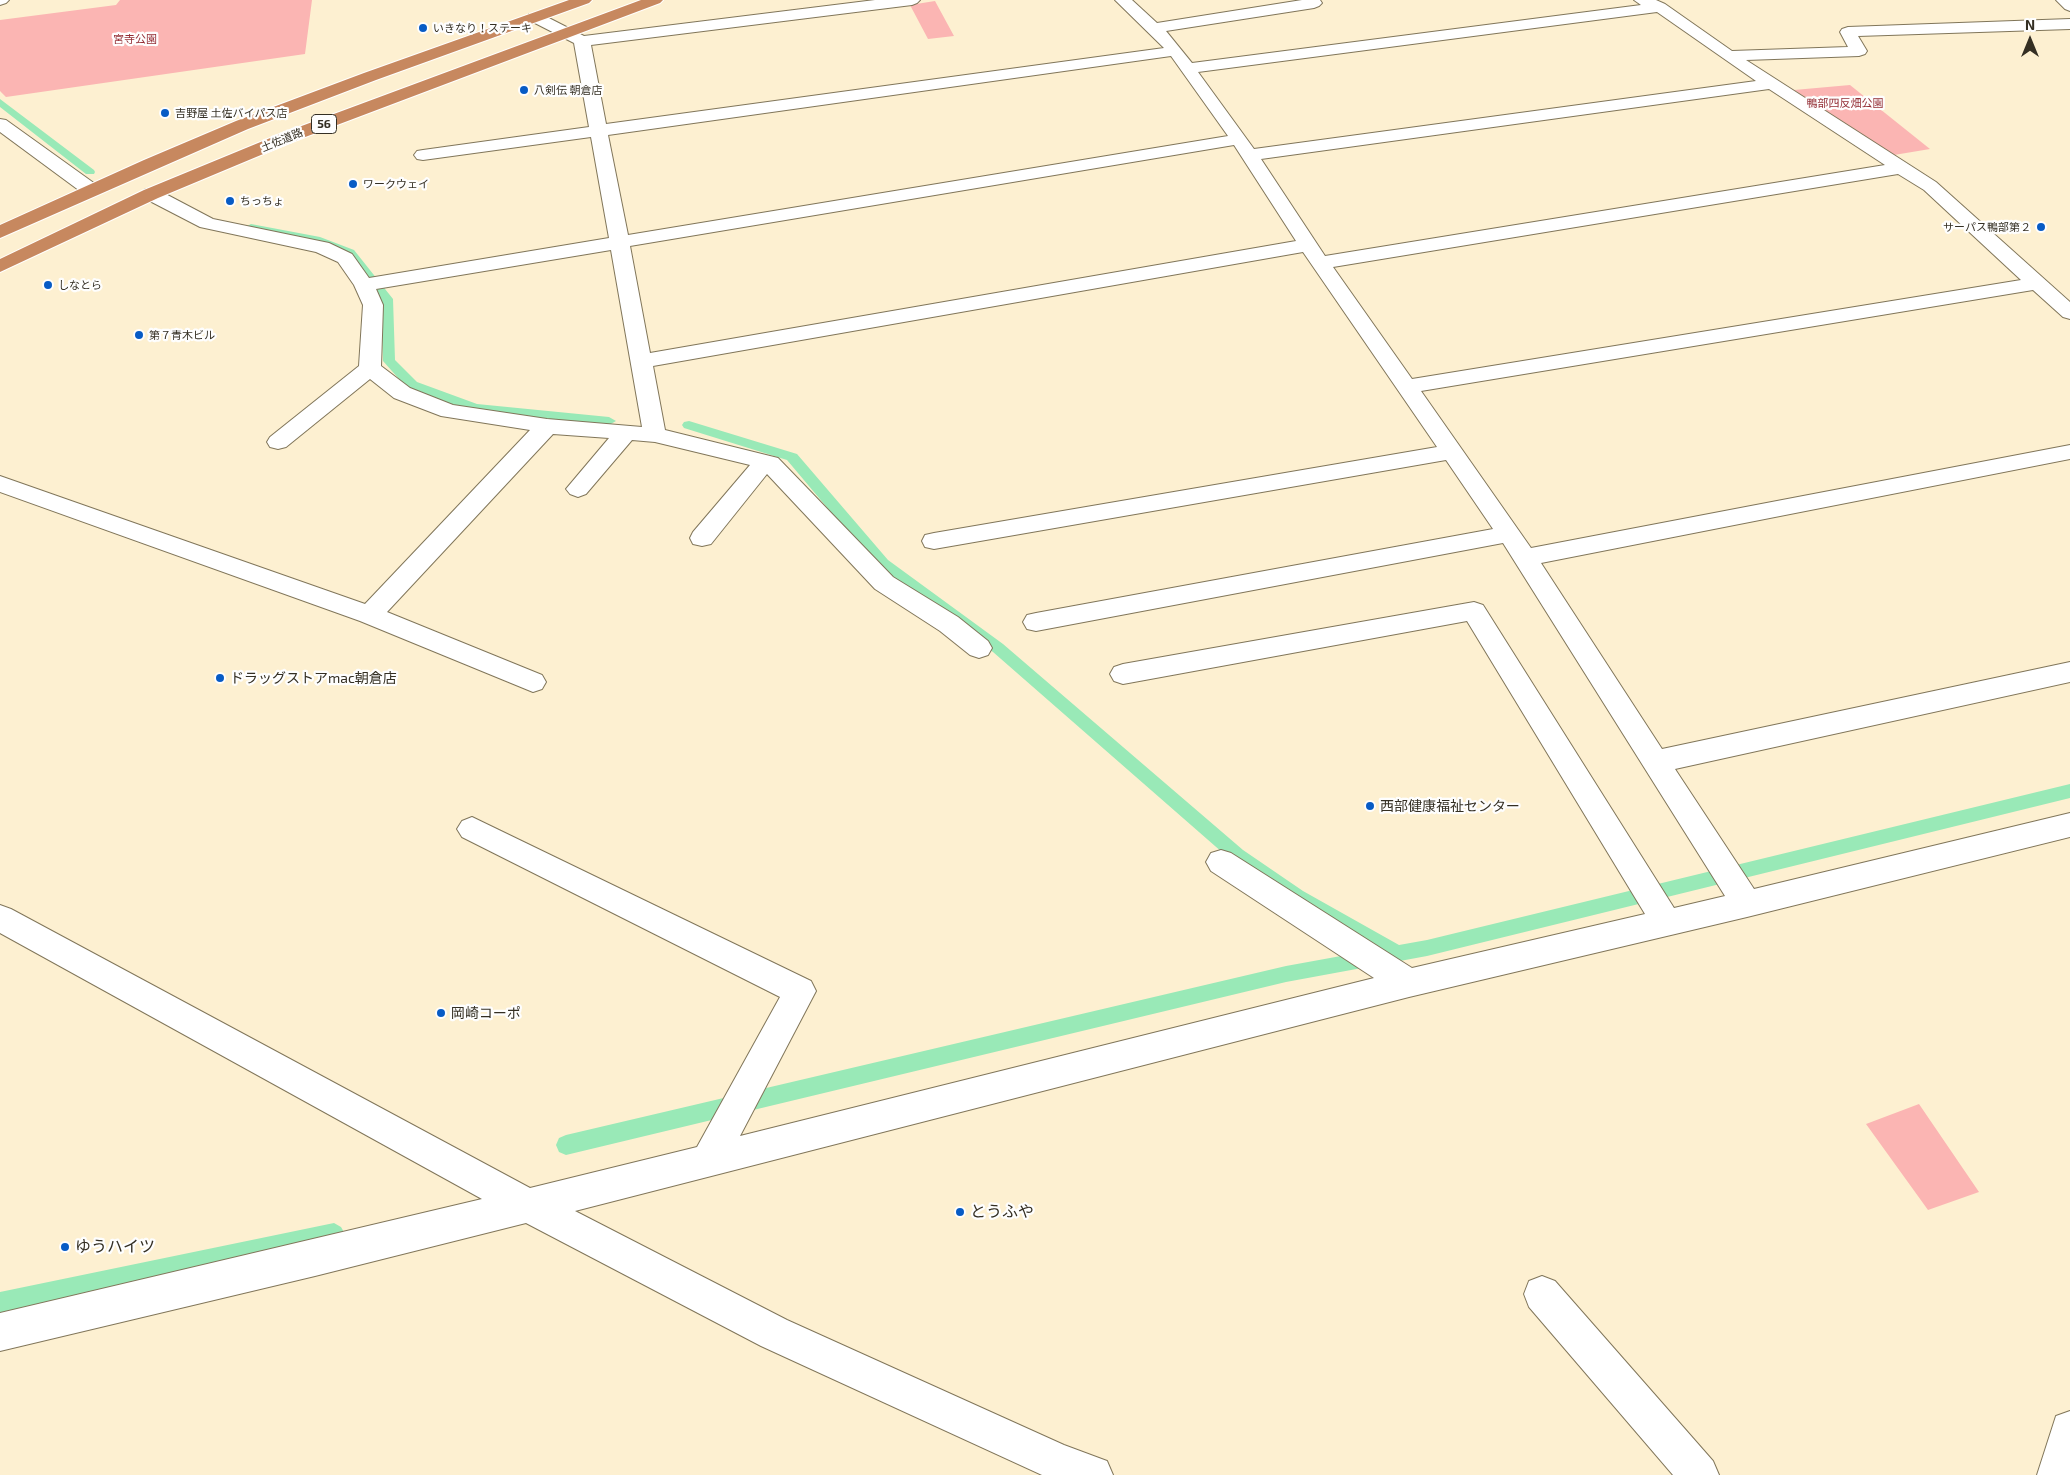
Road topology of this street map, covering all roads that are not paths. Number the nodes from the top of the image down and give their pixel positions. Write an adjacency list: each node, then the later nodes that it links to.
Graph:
1 (584, 0): 10 (highway, 56)
2 (655, 0): 13 (highway, 土佐道路 / 56)
3 (912, 0): 14 (street)
4 (1123, 0): 12 (street)
5 (1310, 0): 12 (street)
6 (1642, 0): 9 (street)
7 (2064, 0): 8 (street)
8 (2070, 6)
9 (1660, 8): 16 (street); 17 (street)
10 (535, 17): 13 (street); 25 (highway, 56)
11 (2070, 24): 16 (street)
12 (1154, 28): 15 (street)
13 (566, 32): 14 (street); 26 (highway, 土佐道路 / 56)
14 (582, 41): 20 (street)
15 (1175, 51): 17 (street); 20 (street)
16 (1728, 56): 18 (street)
17 (1189, 68): 21 (street)
18 (1772, 84): 22 (street); 24 (street)
19 (0, 124): 25 (street)
20 (600, 131): 23 (street); 28 (street)
21 (1239, 139): 22 (street); 28 (street)
22 (1249, 155): 29 (street)
23 (423, 156)
24 (1900, 168): 29 (street); 31 (street)
25 (91, 190): 27 (highway, 56)
26 (151, 194): 30 (highway, 土佐道路 / 56); 32 (street)
27 (0, 232)
28 (620, 244): 32 (street); 34 (street)
29 (1314, 254): 34 (street); 36 (street)
30 (0, 266)
31 (2037, 283): 33 (street); 36 (street)
32 (364, 285): 35 (street)
33 (2070, 313)
34 (642, 361): 39 (street)
35 (370, 368): 37 (street); 40 (street)
36 (1406, 386): 41 (street)
37 (547, 426): 38 (street); 50 (street)
38 (627, 432): 39 (street); 45 (street)
39 (655, 435): 43 (street)
40 (278, 442)
41 (1450, 452): 46 (street); 48 (street)
42 (2070, 452): 49 (street)
43 (765, 462): 47 (street); 52 (street)
44 (0, 484): 50 (street)
45 (578, 490)
46 (1509, 534): 49 (street); 51 (street)
47 (702, 538)
48 (934, 540)
49 (1524, 558): 56 (street)
50 (368, 616): 55 (street)
51 (1036, 622)
52 (979, 648)
53 (2070, 672): 56 (street)
54 (1123, 674): 62 (street)
55 (533, 682)
56 (1655, 762): 60 (street)
57 (2070, 824): 60 (street)
58 (472, 829): 64 (street)
59 (1221, 862): 63 (street)
60 (1747, 904): 62 (street)
61 (0, 918): 65 (street)
62 (1667, 923): 63 (street)
63 (1409, 983): 64 (street)
64 (708, 1161): 65 (street)
65 (527, 1204): 67 (street); 69 (street)
66 (1542, 1294): 70 (street)
67 (0, 1332)
68 (2070, 1430): 71 (street)
69 (1093, 1475)
70 (1699, 1475)
71 (2057, 1475)

